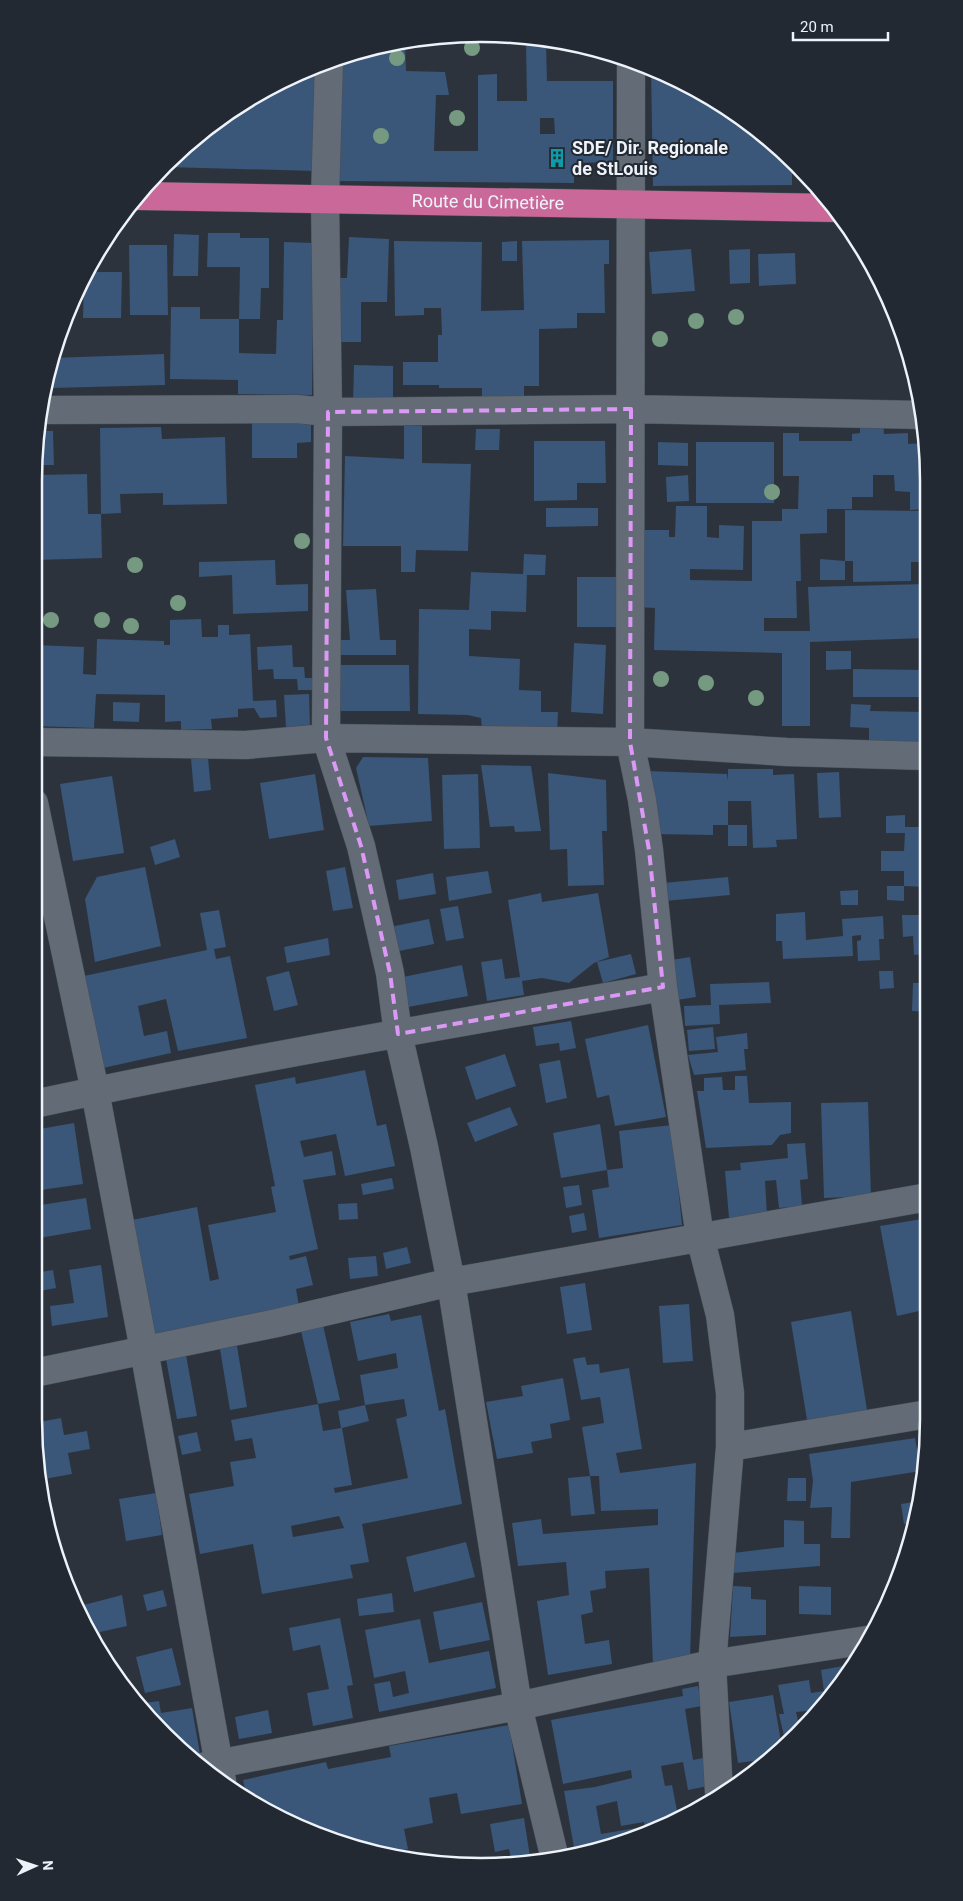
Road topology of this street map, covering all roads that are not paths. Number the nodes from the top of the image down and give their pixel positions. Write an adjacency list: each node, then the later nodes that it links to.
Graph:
1 (632, 69): 5 (street)
2 (329, 70): 4 (street)
3 (148, 196): 4 (highway, Route du Cimetière)
4 (325, 199): 5 (highway, Route du Cimetière); 9 (street)
5 (632, 203): 6 (highway, Route du Cimetière); 7 (street)
6 (825, 208)
7 (631, 409): 9 (street); 10 (street); 13 (street)
8 (49, 410): 9 (street)
9 (328, 412): 11 (street)
10 (915, 415)
11 (326, 738): 12 (street); 13 (street); 17 (street)
12 (42, 742)
13 (630, 742): 14 (street); 16 (street)
14 (920, 756)
15 (42, 846): 18 (street)
16 (663, 987): 17 (street); 21 (street)
17 (398, 1034): 18 (street); 22 (street)
18 (95, 1091): 19 (street); 23 (street)
19 (42, 1102)
20 (920, 1198): 21 (street)
21 (700, 1237): 22 (street); 26 (street)
22 (451, 1282): 23 (street); 29 (street)
23 (144, 1350): 24 (street); 30 (street)
24 (42, 1371)
25 (920, 1415): 26 (street)
26 (730, 1447): 28 (street)
27 (861, 1641): 28 (street)
28 (712, 1664): 29 (street); 32 (street)
29 (518, 1706): 31 (street); 33 (street)
30 (213, 1768)
31 (217, 1770)
32 (719, 1789)
33 (553, 1852)

